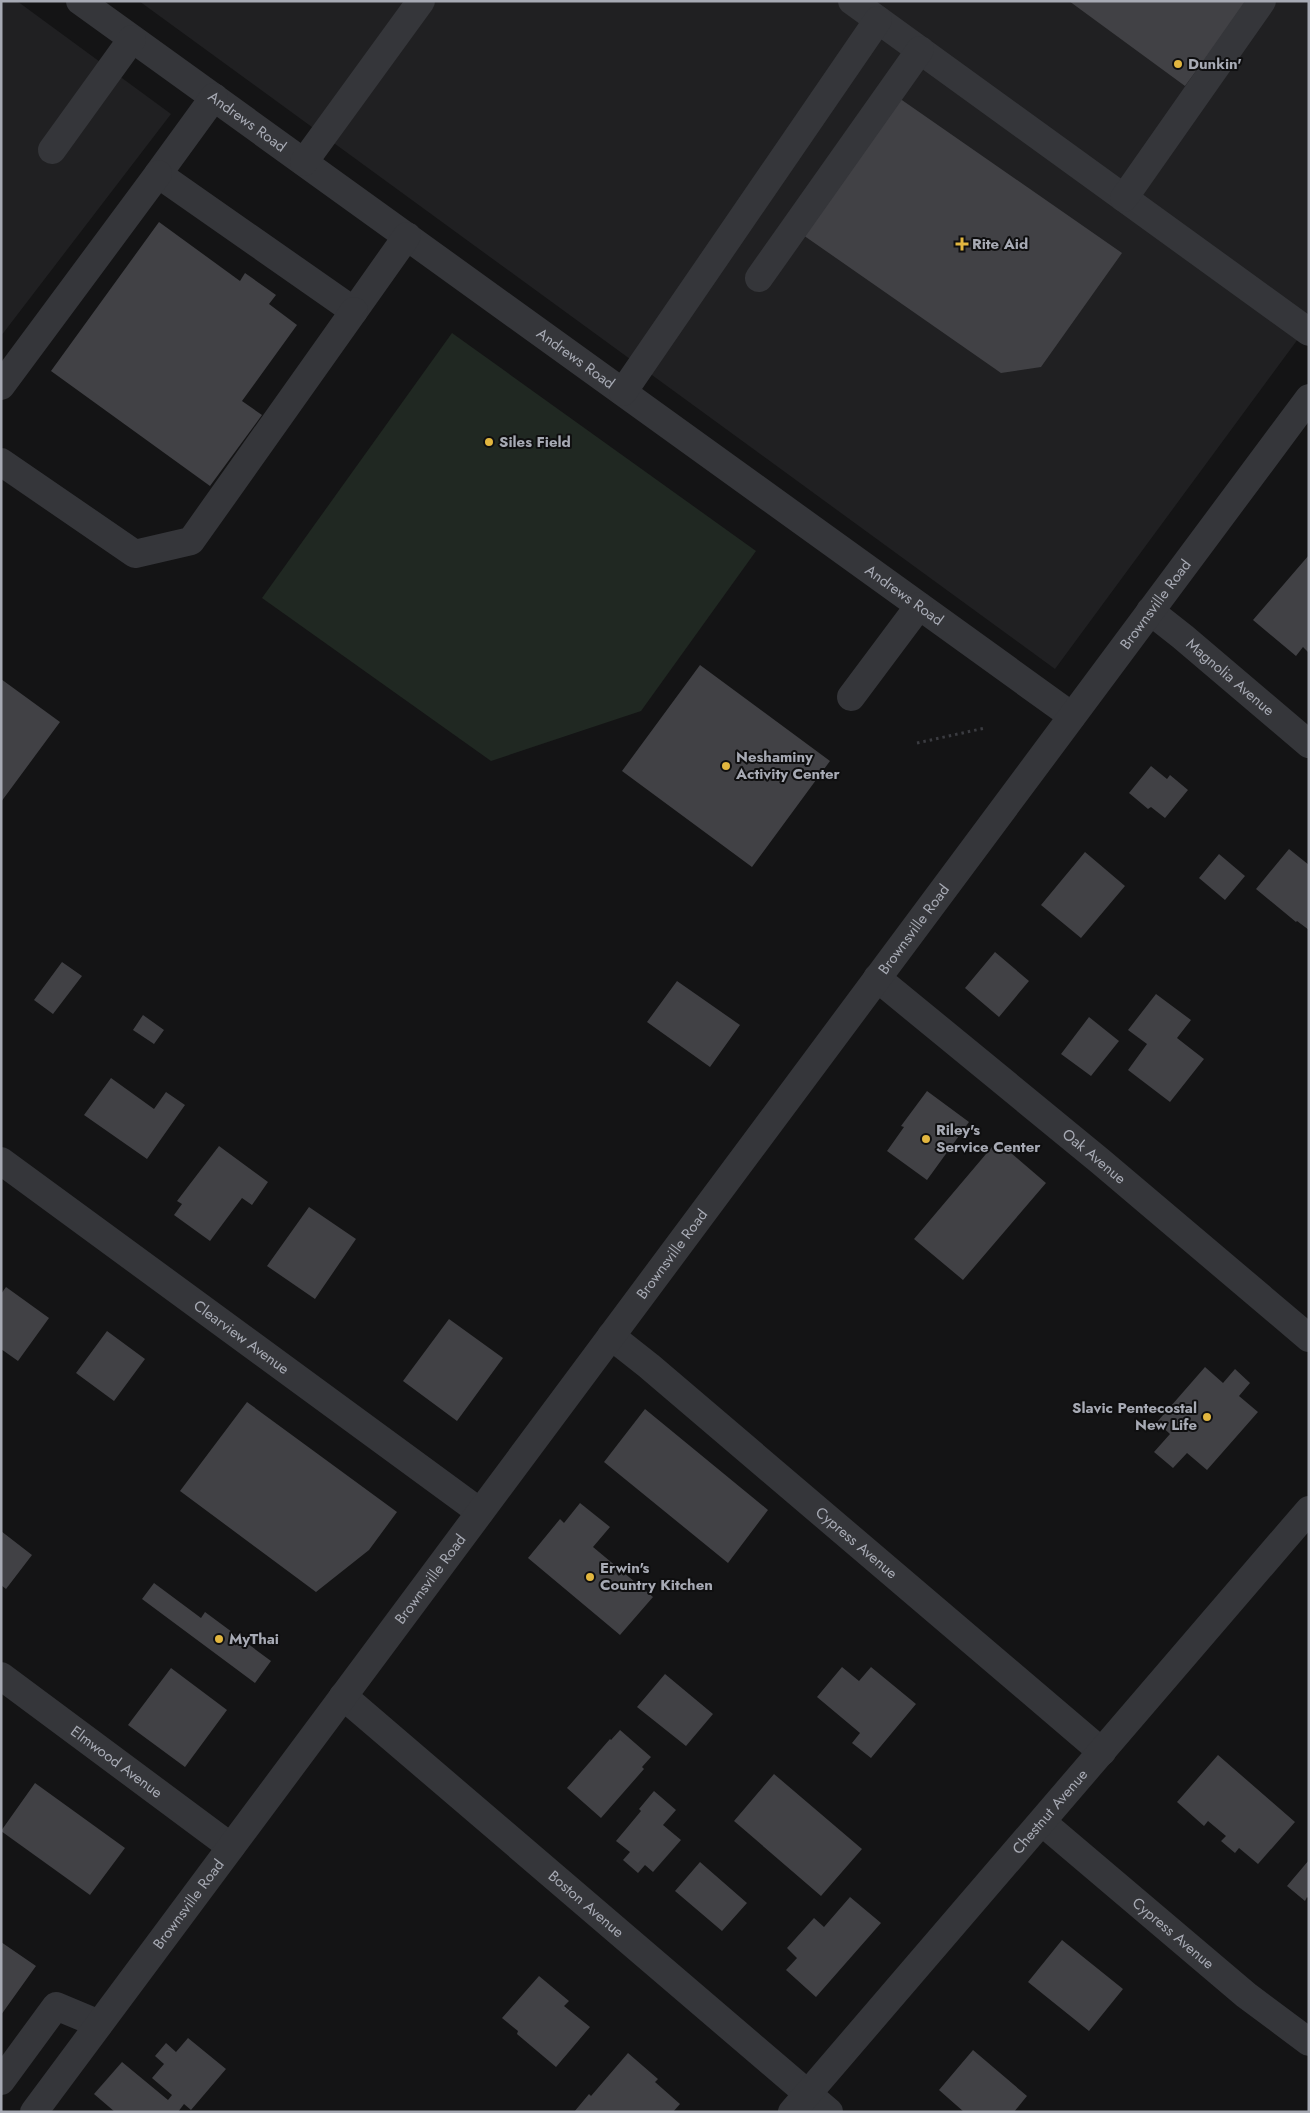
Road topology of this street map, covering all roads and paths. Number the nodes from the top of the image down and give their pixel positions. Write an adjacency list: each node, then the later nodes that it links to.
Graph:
1 (80, 1): 6 (street, Andrews Road)
2 (421, 1): 10 (street)
3 (852, 1): 5 (street)
4 (1262, 1): 12 (street)
5 (878, 20): 7 (street); 18 (street)
6 (132, 39): 8 (street, Andrews Road); 9 (street)
7 (920, 50): 12 (street); 14 (street)
8 (214, 98): 10 (street, Andrews Road); 11 (street)
9 (52, 150)
10 (304, 162): 13 (street, Andrews Road)
11 (158, 174): 15 (street); 17 (street)
12 (1124, 198): 16 (street)
13 (406, 236): 15 (street); 18 (street, Andrews Road)
14 (759, 278)
15 (354, 311): 20 (street)
16 (1309, 332)
17 (1, 386)
18 (623, 392): 21 (street, Andrews Road)
19 (1309, 398): 22 (street, Brownsville Road)
20 (1, 462)
21 (919, 606): 23 (street); 24 (street, Andrews Road)
22 (1150, 612): 24 (street, Brownsville Road); 27 (street, Magnolia Avenue)
23 (851, 697)
24 (1072, 716): 28 (street, Brownsville Road)
25 (985, 728): 26 (path)
26 (917, 743)
27 (1309, 744)
28 (877, 978): 30 (street, Brownsville Road); 31 (street, Oak Avenue)
29 (1, 1161): 33 (street, Clearview Avenue)
30 (611, 1336): 33 (street, Brownsville Road); 36 (street, Cypress Avenue)
31 (1309, 1338)
32 (1309, 1510): 36 (street, Chestnut Avenue)
33 (480, 1512): 35 (street, Brownsville Road)
34 (1, 1676): 38 (street, Elmwood Avenue)
35 (343, 1696): 38 (street, Brownsville Road); 42 (street, Boston Avenue)
36 (1102, 1752): 37 (street, Chestnut Avenue)
37 (1042, 1822): 40 (street, Cypress Avenue); 42 (street, Chestnut Avenue)
38 (231, 1846): 39 (street, Brownsville Road)
39 (99, 2024): 41 (street); 43 (street, Brownsville Road)
40 (1309, 2042)
41 (1, 2081)
42 (799, 2102): 44 (street, Boston Avenue)
43 (43, 2108)
44 (829, 2112)

